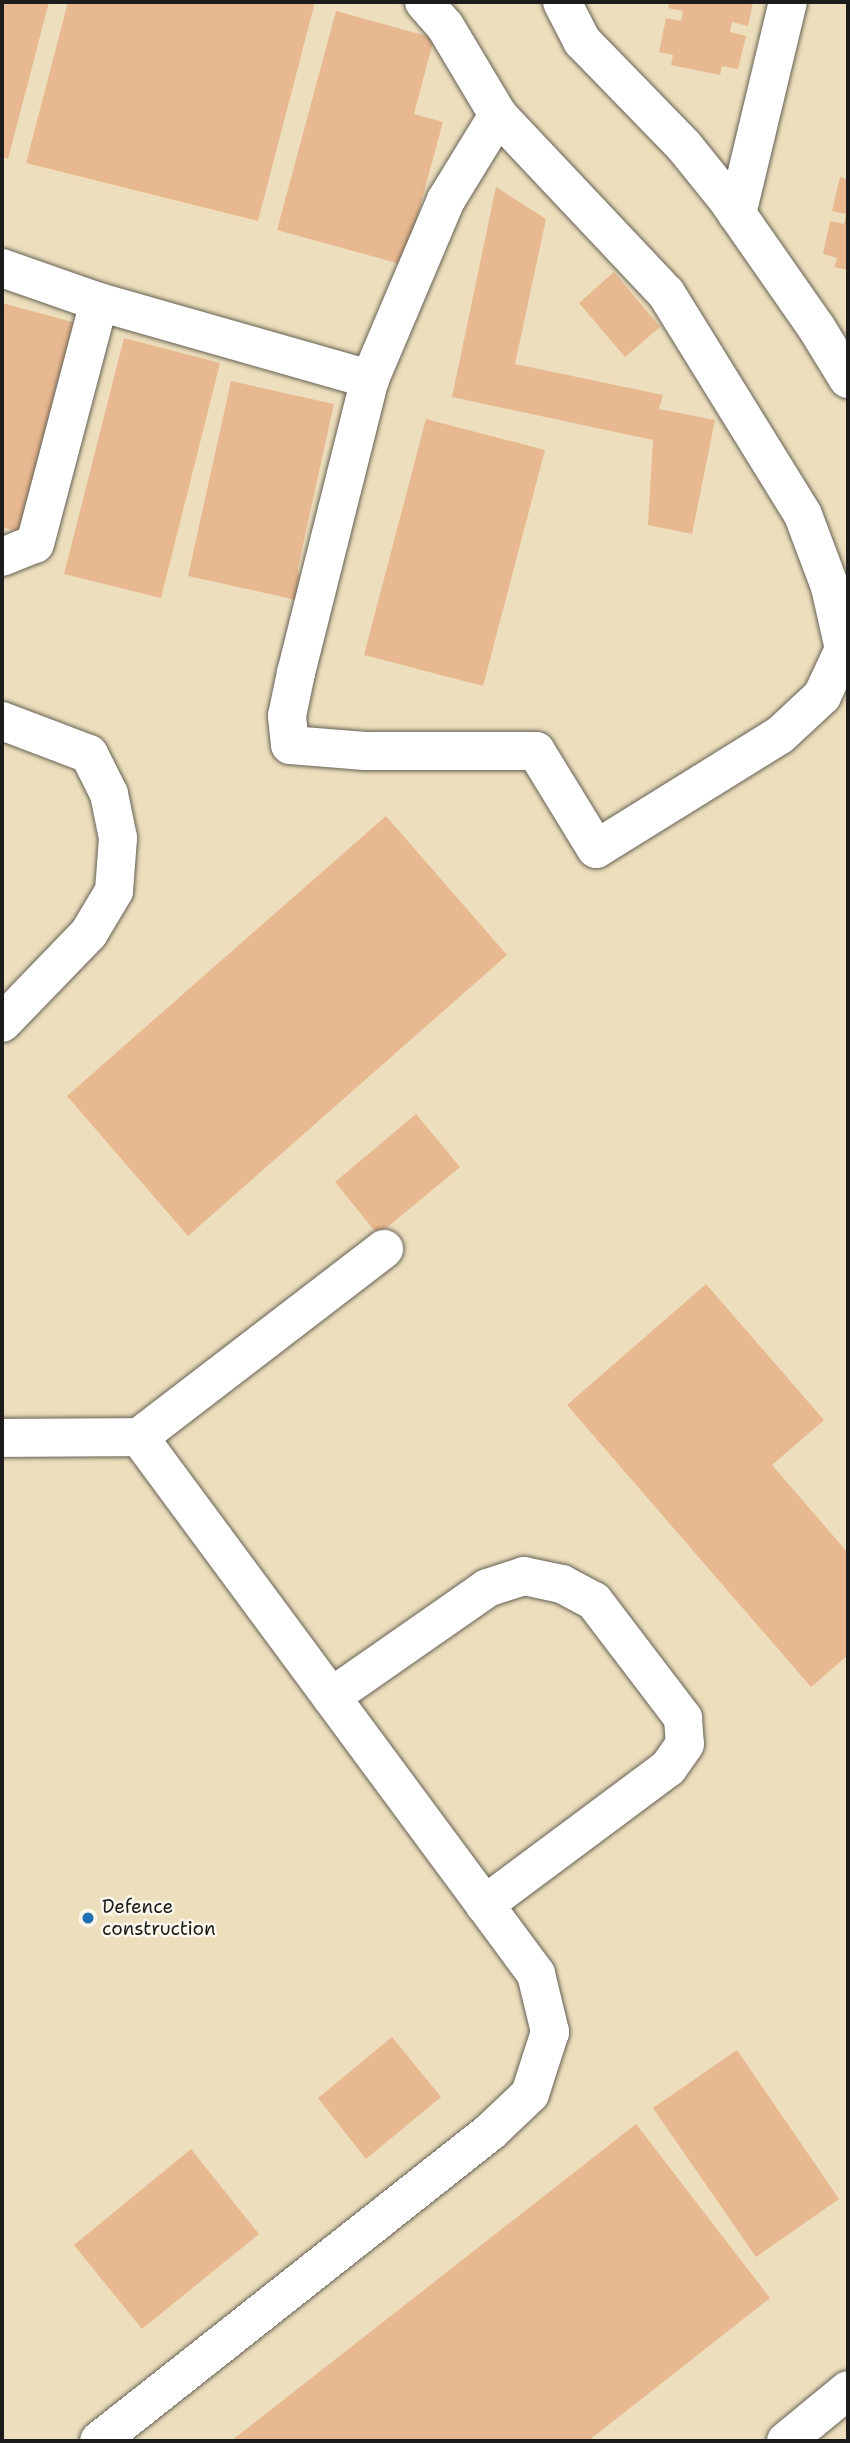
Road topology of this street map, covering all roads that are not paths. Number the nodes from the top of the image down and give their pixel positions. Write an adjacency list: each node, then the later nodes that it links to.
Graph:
1 (424, 2): 6 (street)
2 (562, 2): 5 (street)
3 (592, 2): 5 (street)
4 (788, 2): 7 (street)
5 (582, 41): 7 (street)
6 (498, 116): 10 (street); 10 (street)
7 (737, 214): 11 (street)
8 (2, 268): 9 (street)
9 (99, 302): 10 (street); 12 (street)
10 (370, 379)
11 (848, 379)
12 (2, 557)
13 (2, 721): 14 (street)
14 (2, 1023)
15 (384, 1249): 17 (street)
16 (2, 1437): 17 (street)
17 (139, 1437): 18 (street)
18 (331, 1697): 19 (street); 19 (street)
19 (484, 1905): 21 (street)
20 (848, 2390): 22 (street)
21 (99, 2441)
22 (786, 2441)

